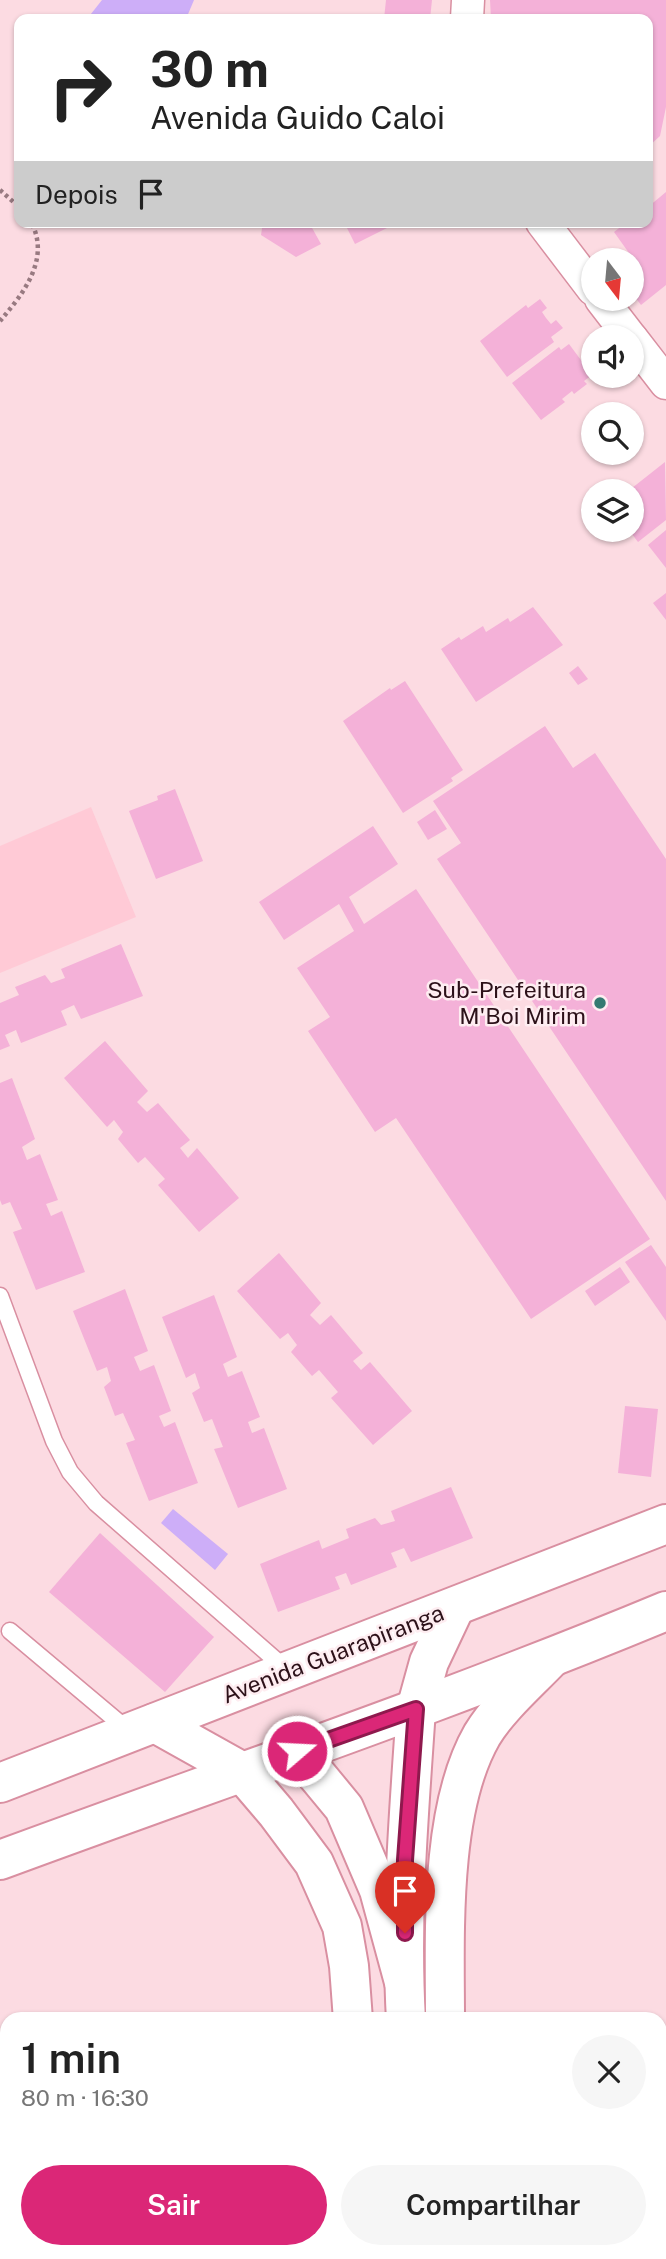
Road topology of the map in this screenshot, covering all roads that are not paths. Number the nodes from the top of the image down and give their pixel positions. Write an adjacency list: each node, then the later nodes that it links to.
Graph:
1 (547, 228): 2 (street)
2 (581, 273)
3 (644, 355): 4 (street)
4 (666, 383)
5 (0, 1296): 11 (lane)
6 (666, 1524): 7 (main road, Avenida Guarapiranga)
7 (455, 1607): 11 (main road, Avenida Guarapiranga); 12 (main road)
8 (666, 1611): 10 (main road)
9 (10, 1631): 13 (lane)
10 (550, 1659): 12 (main road); 21 (main road)
11 (289, 1671): 13 (main road, Avenida Guarapiranga)
12 (416, 1709): 14 (main road); 18 (main road)
13 (143, 1728): 15 (main road); 16 (main road, Avenida Guarapiranga)
14 (297, 1751): 15 (main road); 18 (main road)
15 (241, 1771): 17 (main road); 19 (main road)
16 (0, 1783)
17 (0, 1860)
18 (404, 1982): 20 (main road)
19 (352, 2012)
20 (406, 2012)
21 (445, 2012)

